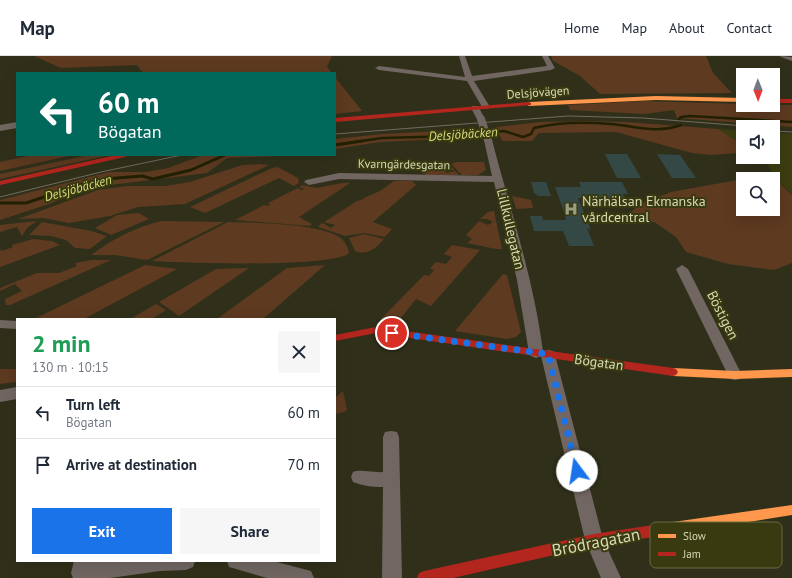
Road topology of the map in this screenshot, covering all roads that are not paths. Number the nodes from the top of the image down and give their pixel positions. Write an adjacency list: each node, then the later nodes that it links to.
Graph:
1 (462, 56): 6 (street)
2 (545, 56): 6 (street)
3 (783, 56): 4 (street)
4 (792, 59)
5 (379, 68): 6 (street)
6 (469, 79): 10 (street)
7 (736, 100): 10 (street, Delsjövägen)
8 (780, 101): 9 (street)
9 (792, 101)
10 (486, 107): 11 (street, Delsjövägen)
11 (475, 108): 12 (street, Delsjövägen); 16 (street, Lillkullegatan, bridge)
12 (336, 120)
13 (16, 125): 14 (street)
14 (0, 128)
15 (121, 156): 18 (street)
16 (499, 179): 17 (street, Kvarngärdesgatan); 23 (street, Lillkullegatan)
17 (309, 182)
18 (0, 183)
19 (682, 269): 25 (street, Böstigen)
20 (0, 324): 21 (street)
21 (16, 325)
22 (336, 338): 23 (street, Bögatan)
23 (542, 354): 25 (street, Bögatan); 34 (street, Lillkullegatan)
24 (792, 373): 25 (street, Bögatan)
25 (735, 375)
26 (16, 393): 27 (street)
27 (0, 396)
28 (391, 437): 30 (street)
29 (360, 477): 30 (street)
30 (391, 479): 39 (street)
31 (792, 510): 32 (street, Brödragatan)
32 (713, 522)
33 (650, 532): 34 (street, Brödragatan)
34 (594, 540): 40 (street, Brödragatan); 41 (street, Lillkullegatan)
35 (160, 562): 37 (street)
36 (240, 562): 38 (street)
37 (81, 567)
38 (304, 578)
39 (392, 578)
40 (424, 578)
41 (611, 578)

